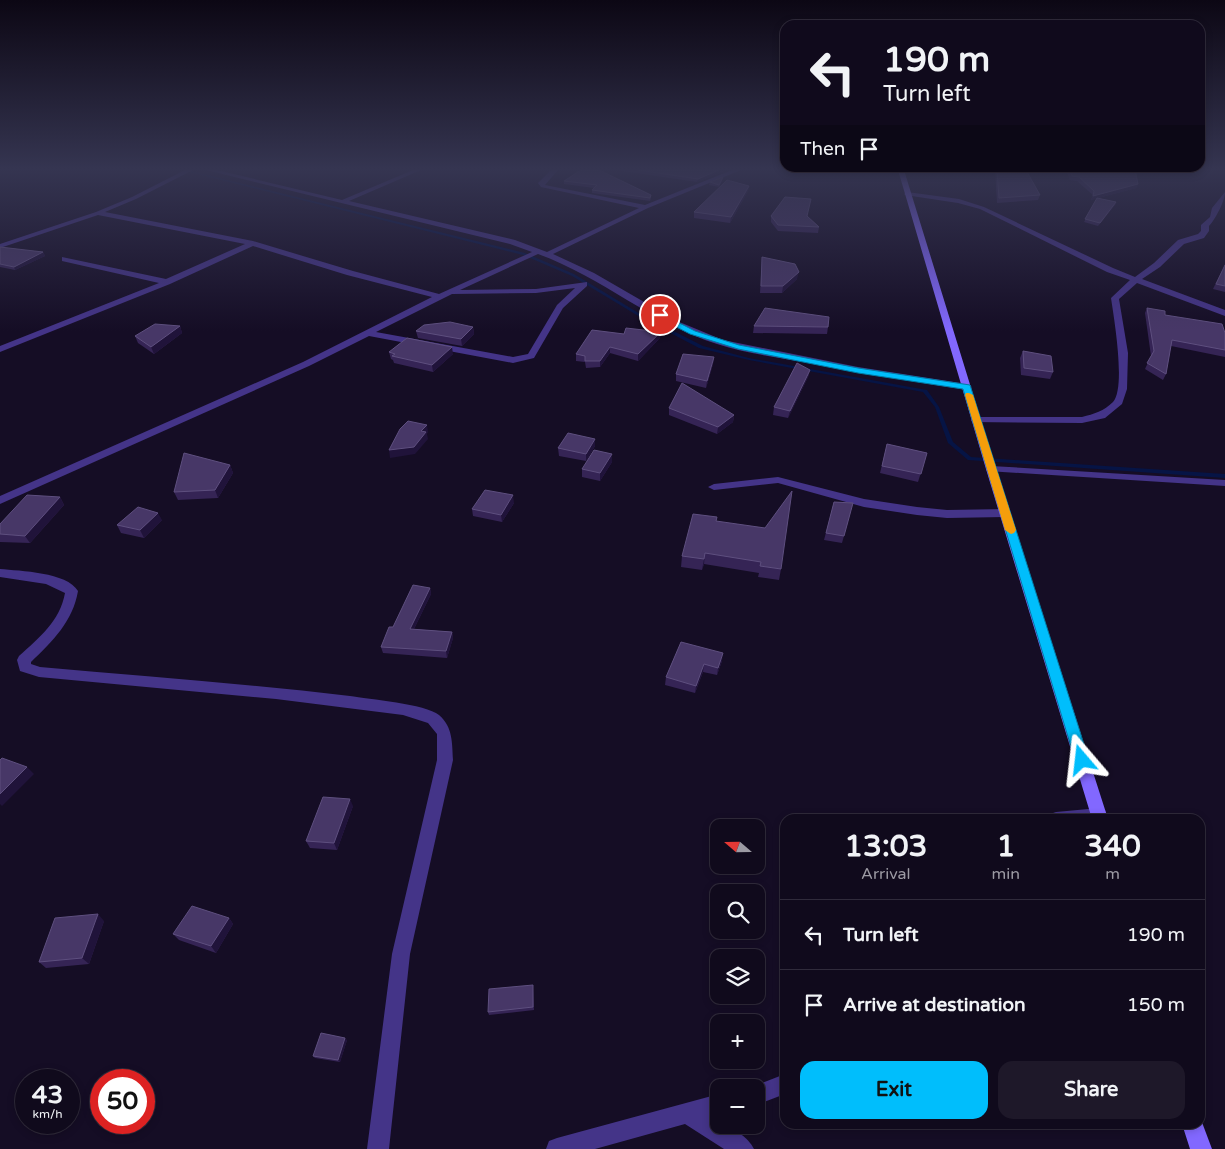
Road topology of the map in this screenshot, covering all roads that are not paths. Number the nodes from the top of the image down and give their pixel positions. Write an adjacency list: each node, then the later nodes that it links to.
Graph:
1 (66, 224): 9 (street)
2 (153, 224): 8 (street)
3 (434, 224): 10 (street)
4 (609, 224): 10 (street)
5 (917, 224): 20 (main road)
6 (1014, 224): 13 (street)
7 (1207, 224): 13 (street)
8 (254, 243): 14 (street); 16 (street)
9 (0, 246)
10 (543, 253): 12 (street); 16 (street)
11 (65, 259): 14 (street)
12 (601, 280): 15 (street); 20 (street)
13 (1135, 280): 17 (street); 21 (street)
14 (167, 282): 19 (street)
15 (584, 284): 16 (street); 18 (street)
16 (445, 294): 18 (street)
17 (1225, 313)
18 (368, 333): 25 (street)
19 (0, 349)
20 (967, 387): 21 (main road)
21 (976, 420): 22 (main road)
22 (991, 469): 23 (street); 26 (main road)
23 (1225, 483)
24 (714, 487): 26 (street)
25 (0, 500)
26 (1005, 513): 28 (main road)
27 (0, 573): 34 (street)
28 (1099, 814)
29 (780, 1086): 30 (street)
30 (765, 1092)
31 (710, 1106): 32 (street)
32 (687, 1112): 35 (street); 36 (street)
33 (1195, 1129): 37 (main road)
34 (378, 1149)
35 (557, 1149)
36 (743, 1149)
37 (1201, 1149)

